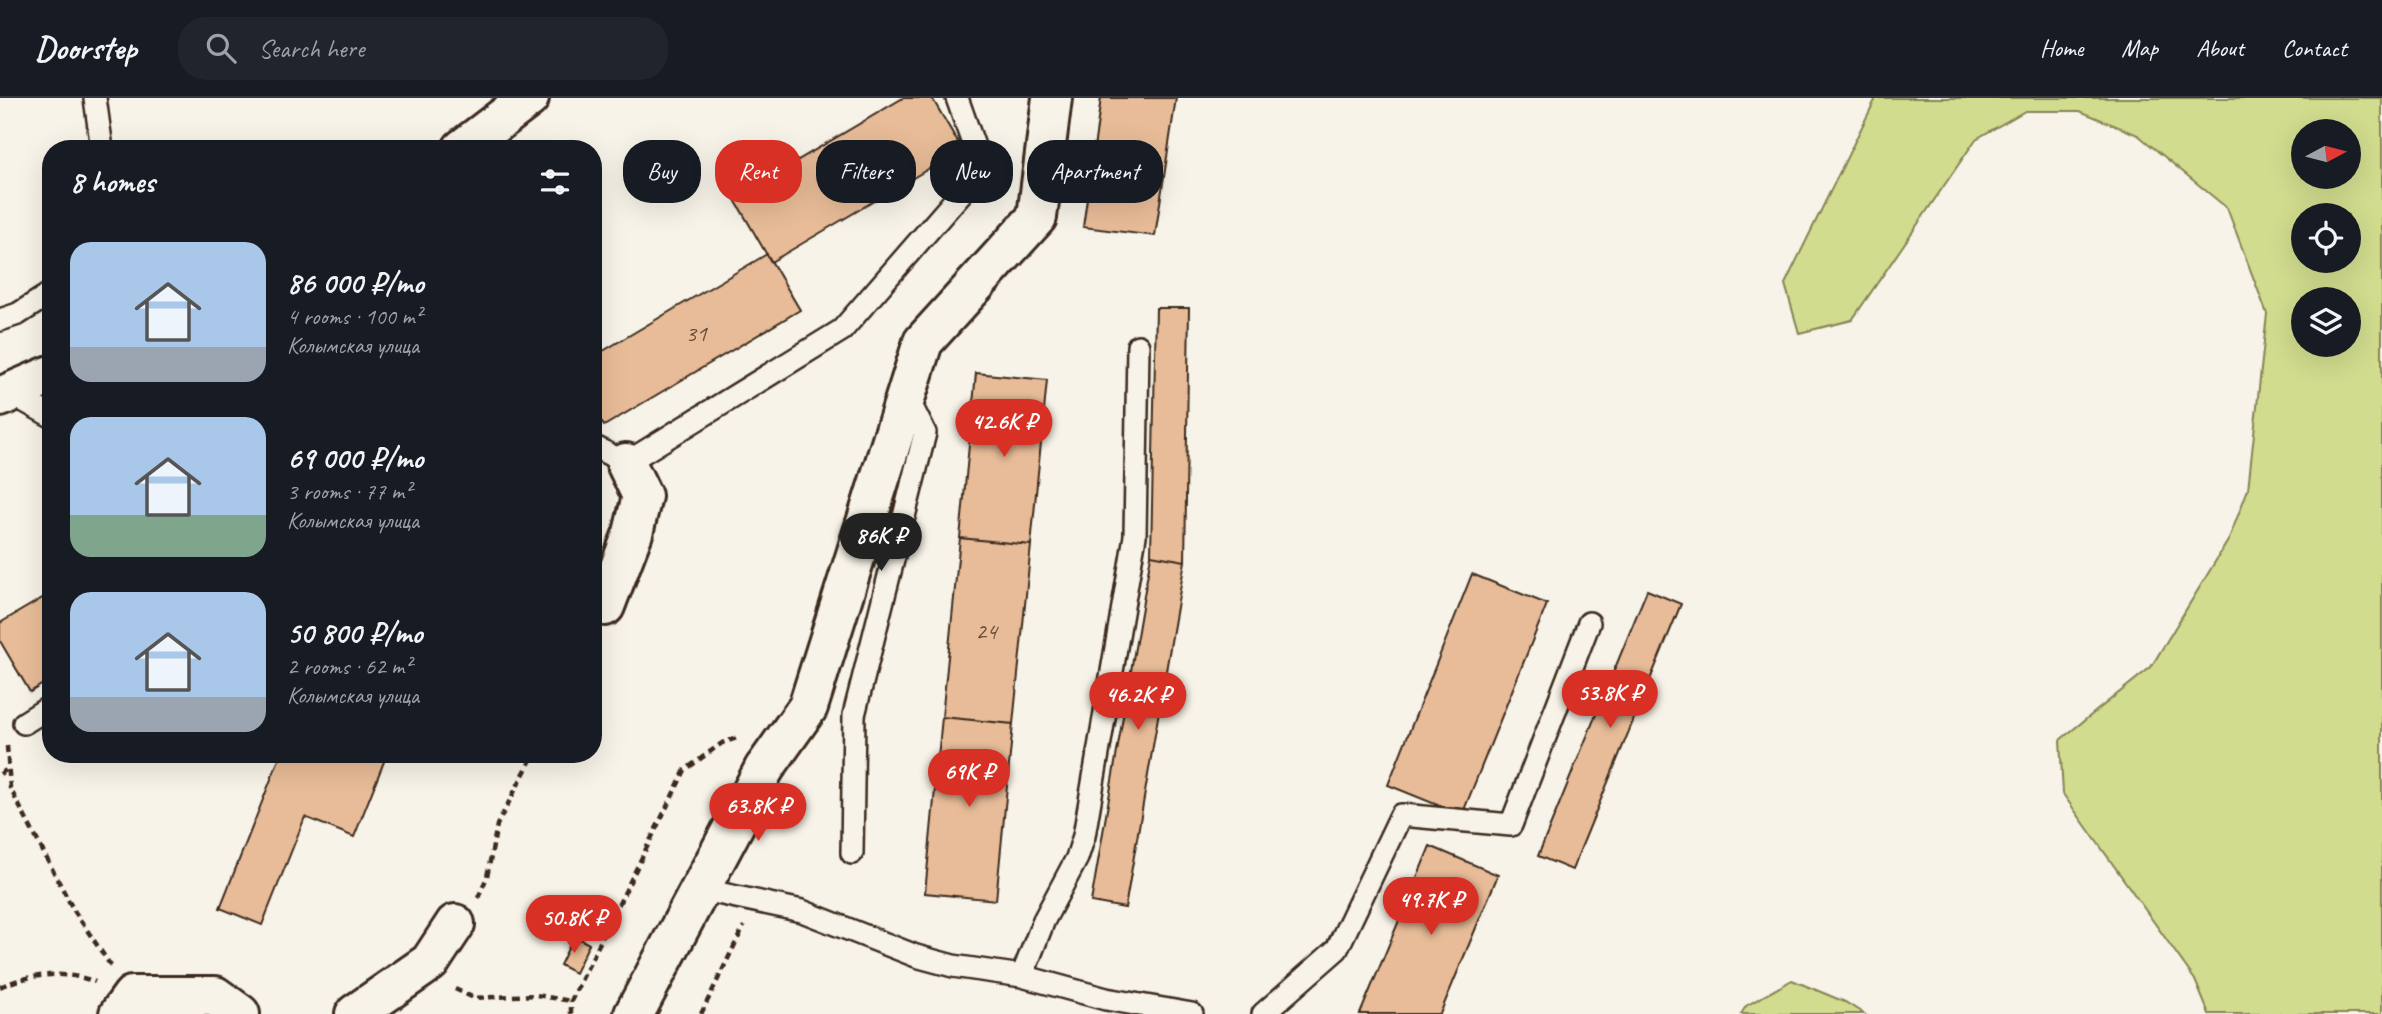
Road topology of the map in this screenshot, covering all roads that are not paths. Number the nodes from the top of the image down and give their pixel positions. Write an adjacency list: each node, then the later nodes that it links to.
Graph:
1 (94, 98): 5 (lane)
2 (529, 98): 6 (street)
3 (957, 98): 14 (lane)
4 (1052, 98): 12 (street)
5 (101, 140)
6 (474, 140)
7 (42, 299): 8 (lane)
8 (0, 320)
9 (1138, 346): 22 (lane)
10 (42, 379): 11 (street)
11 (6, 396): 13 (lane)
12 (906, 396): 19 (lane); 20 (street)
13 (42, 412)
14 (610, 454): 15 (street)
15 (605, 606)
16 (1589, 623): 28 (lane)
17 (42, 712): 18 (lane)
18 (24, 723)
19 (852, 853)
20 (699, 890): 22 (lane); 26 (street)
21 (455, 924): 25 (street)
22 (1022, 976): 27 (lane)
23 (126, 1005): 24 (street)
24 (240, 1014)
25 (355, 1014)
26 (634, 1014)
27 (1192, 1014)
28 (1263, 1014)

